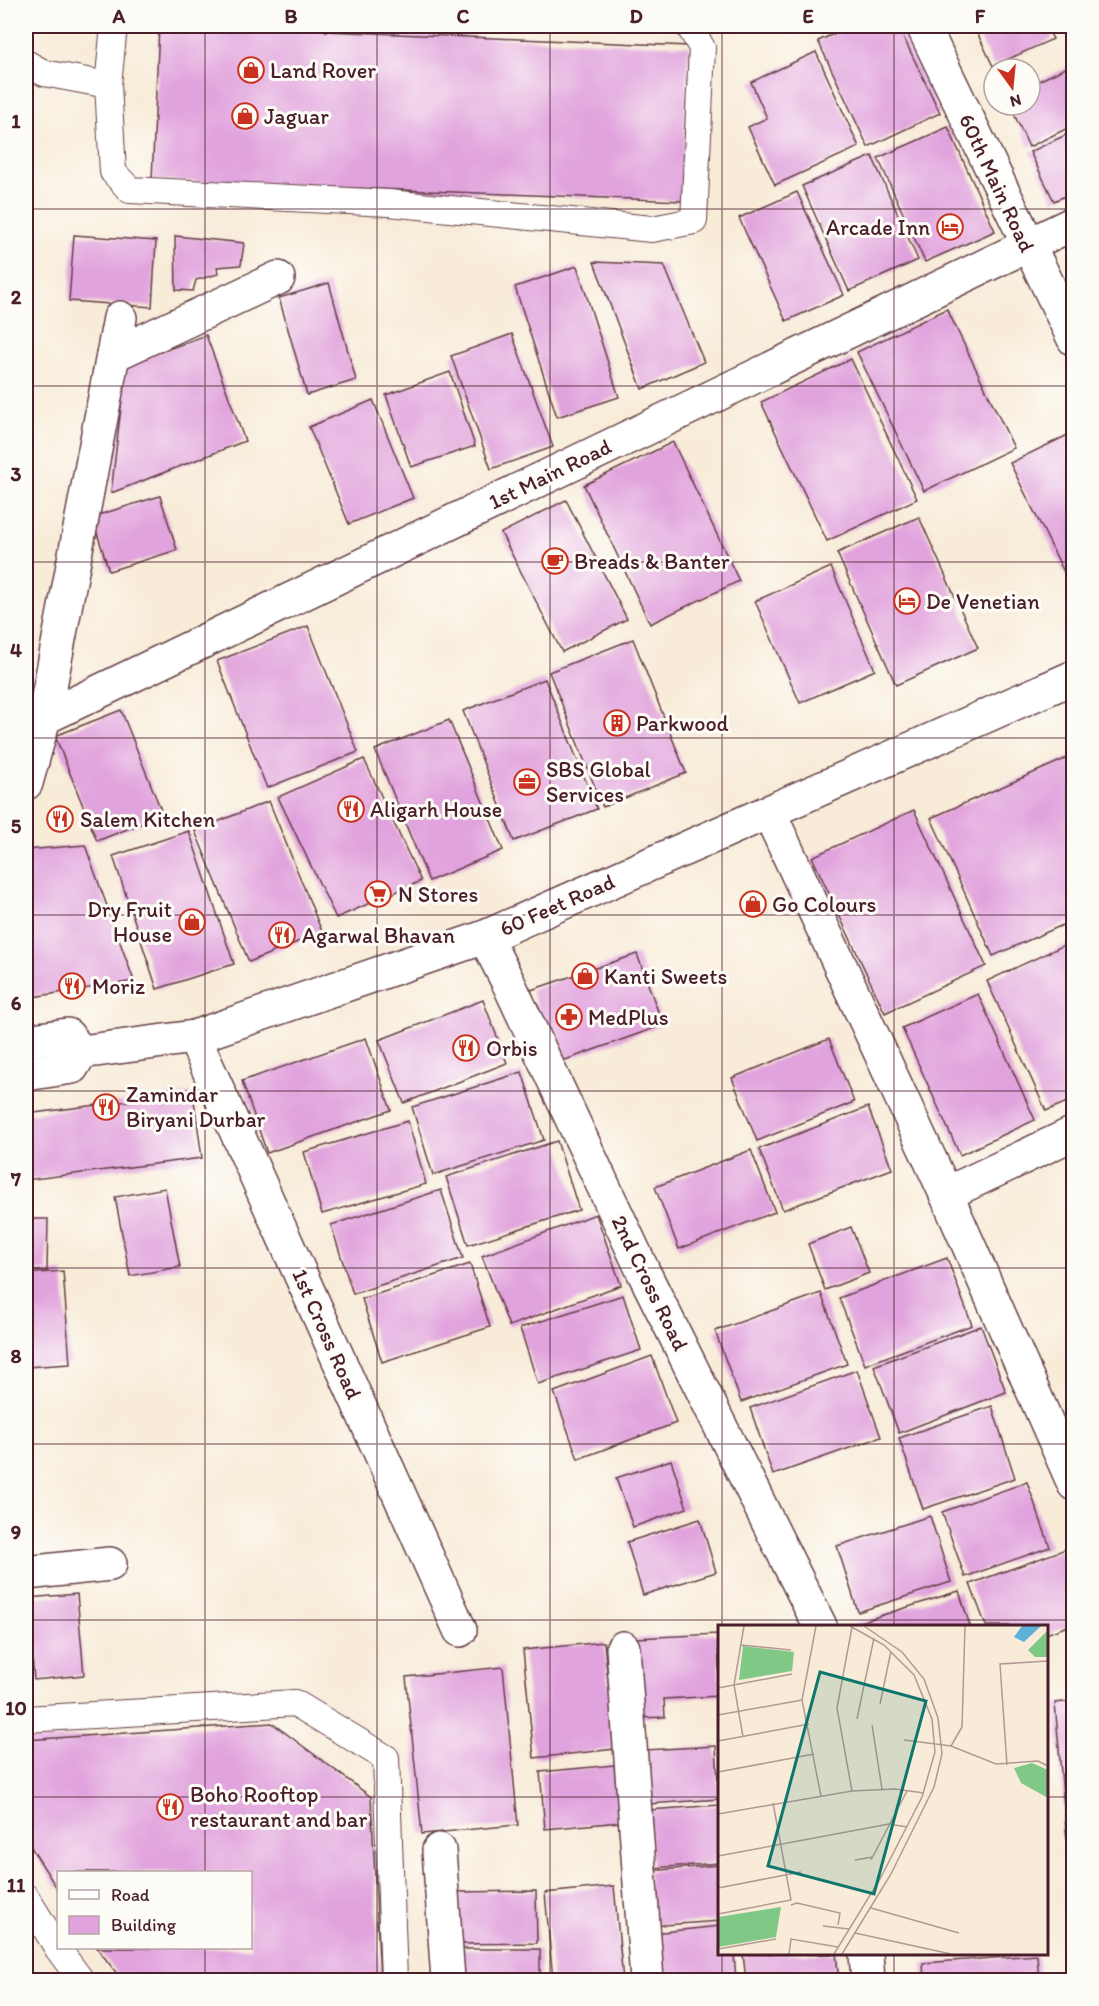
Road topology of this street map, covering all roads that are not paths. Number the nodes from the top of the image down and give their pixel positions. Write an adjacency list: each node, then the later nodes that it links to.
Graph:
1 (114, 26): 5 (lane)
2 (689, 26): 5 (lane)
3 (923, 26): 7 (street, 60th Main Road)
4 (26, 63): 5 (lane)
5 (108, 85)
6 (1074, 222): 7 (street, 1st Main Road)
7 (1027, 245): 10 (street, 60th Main Road); 13 (street, 1st Main Road)
8 (278, 278): 11 (street)
9 (120, 318): 11 (street)
10 (1074, 339)
11 (113, 355): 13 (street)
12 (1074, 677): 15 (street, 60 Feet Road)
13 (35, 719): 14 (street)
14 (26, 783)
15 (769, 812): 16 (street, 60 Feet Road); 22 (street)
16 (484, 937): 17 (street, 60 Feet Road); 26 (street, 2nd Cross Road)
17 (194, 1037): 19 (street, 60 Feet Road); 27 (street, 1st Cross Road)
18 (26, 1041): 19 (street)
19 (81, 1052): 20 (street)
20 (26, 1074)
21 (1074, 1133): 22 (street)
22 (946, 1194): 23 (street)
23 (1072, 1476)
24 (110, 1564): 25 (street)
25 (26, 1573)
26 (820, 1625)
27 (460, 1630)
28 (623, 1648): 38 (street)
29 (26, 1719): 36 (lane)
30 (439, 1850): 37 (street)
31 (26, 1897): 32 (lane)
32 (57, 1947)
33 (58, 1949): 35 (lane)
34 (866, 1955): 39 (street)
35 (81, 1980)
36 (394, 1980)
37 (448, 1980)
38 (647, 1980)
39 (868, 1980)

